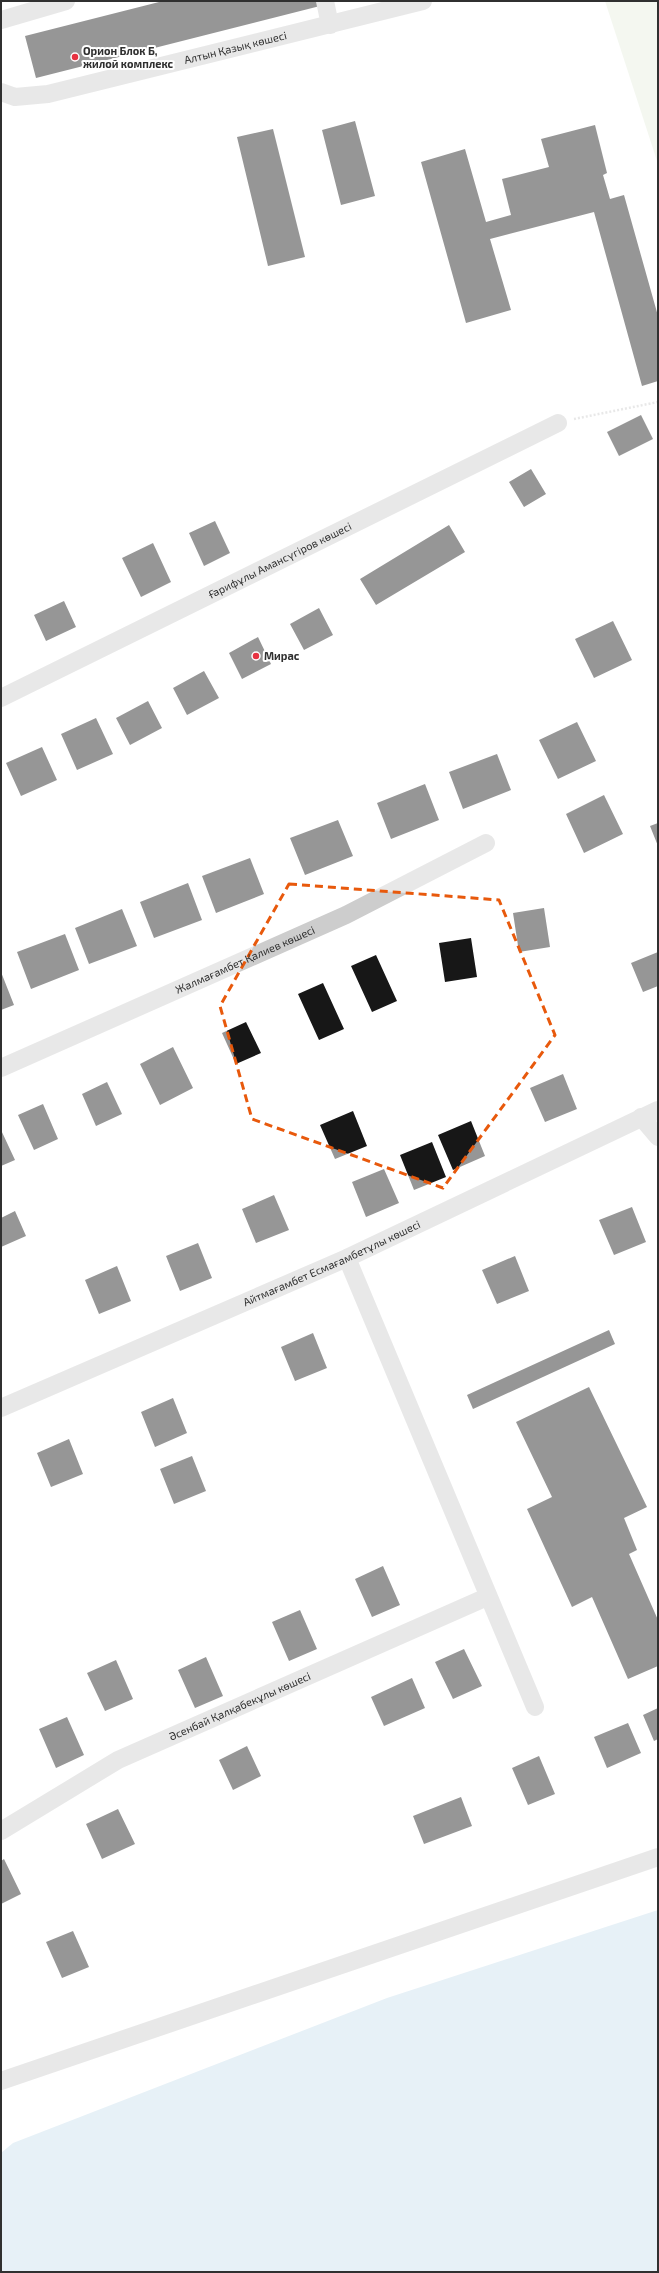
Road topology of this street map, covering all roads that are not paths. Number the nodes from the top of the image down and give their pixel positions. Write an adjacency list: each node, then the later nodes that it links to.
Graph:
1 (66, 1): 4 (street)
2 (325, 1): 5 (street)
3 (422, 1): 5 (street, Алтын Қазық көшесі)
4 (1, 20)
5 (330, 25): 6 (street, Алтын Қазық көшесі)
6 (1, 92)
7 (558, 423): 8 (street, Ғарифұлы Амансүгіров көшесі)
8 (1, 698)
9 (486, 844): 10 (street, Жалмағамбет Қалиев көшесі)
10 (1, 1068)
11 (658, 1110): 12 (street, Айтмағамбет Есмағамбетұлы көшесі)
12 (641, 1117): 13 (street); 14 (street, Айтмағамбет Есмағамбетұлы көшесі)
13 (658, 1137)
14 (347, 1258): 15 (street, Айтмағамбет Есмағамбетұлы көшесі); 16 (street)
15 (1, 1408)
16 (487, 1597): 17 (street); 18 (street, Әсенбай Қалқабекұлы көшесі)
17 (535, 1707)
18 (1, 1831)
19 (658, 1857): 20 (street)
20 (1, 2081)

